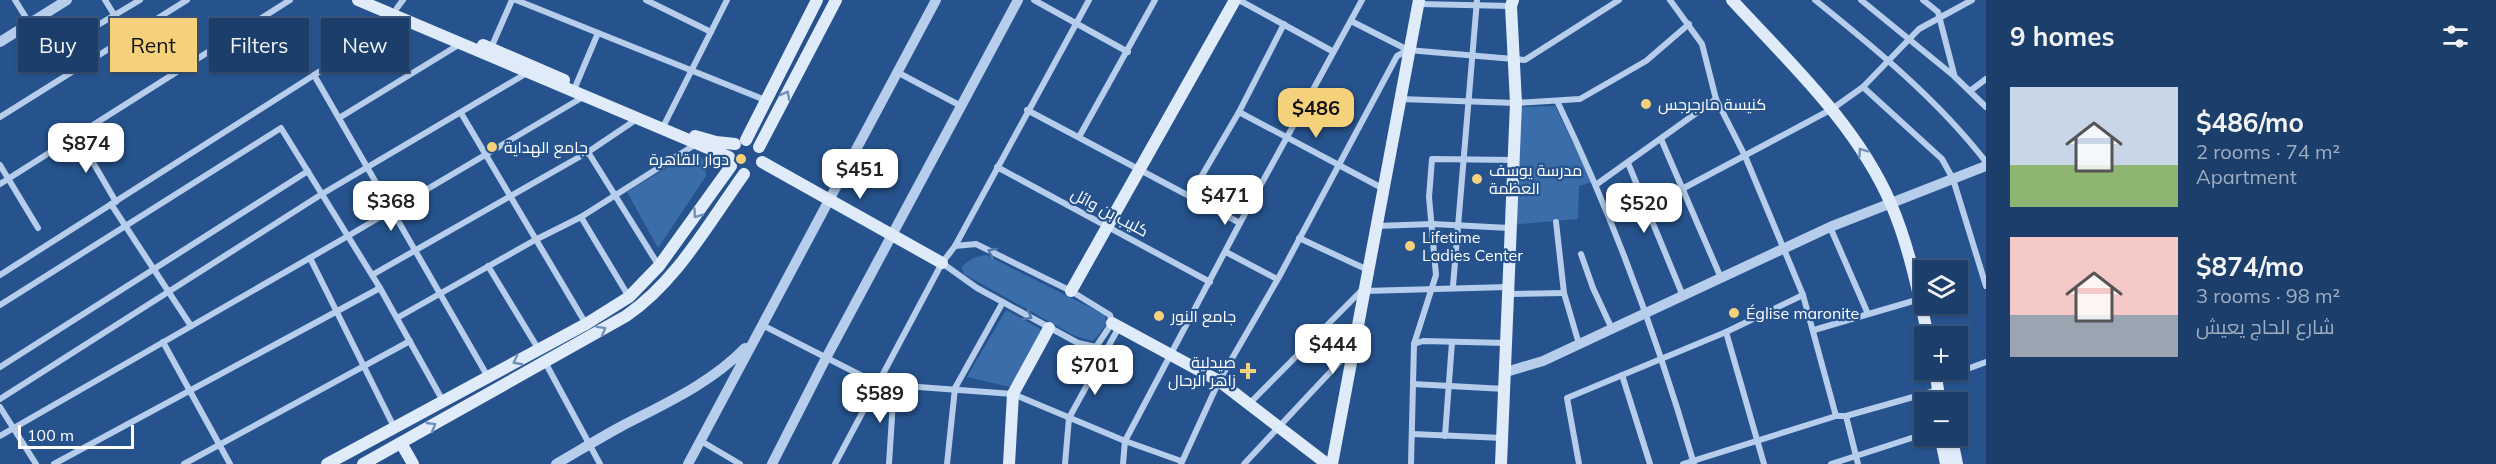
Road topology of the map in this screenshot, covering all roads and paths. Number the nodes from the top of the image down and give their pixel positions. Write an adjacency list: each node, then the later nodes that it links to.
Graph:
1 (15, 0): 33 (street)
2 (68, 0): 34 (street)
3 (105, 0): 32 (street)
4 (140, 0): 32 (street)
5 (187, 0): 36 (street)
6 (290, 0): 61 (street)
7 (358, 0): 31 (main road)
8 (379, 0): 31 (main road)
9 (518, 0): 45 (street); 50 (street)
10 (646, 0): 44 (street)
11 (727, 0): 44 (street)
12 (817, 0): 71 (main road)
13 (836, 0): 91 (main road, one-way to 13)
14 (936, 0): 59 (street)
15 (1018, 0): 75 (street)
16 (1034, 0): 39 (street)
17 (1089, 0): 39 (street)
18 (1155, 0): 53 (street)
19 (1237, 0): 40 (street); 105 (main road)
20 (1362, 0): 38 (street)
21 (1619, 0): 55 (street)
22 (1670, 0): 41 (street)
23 (1732, 0): 77 (main road)
24 (1815, 0): 56 (street)
25 (1861, 0): 46 (street)
26 (1923, 0): 37 (street)
27 (1972, 0): 37 (street)
28 (1418, 2): 29 (street); 51 (main road)
29 (1477, 3): 30 (street); 54 (street)
30 (1512, 3): 55 (main road)
31 (401, 9): 48 (main road); 50 (main road); 62 (street)
32 (114, 15): 35 (street); 42 (street)
33 (26, 18)
34 (40, 18)
35 (116, 18)
36 (158, 18)
37 (1940, 19): 46 (street); 63 (street)
38 (1351, 21): 51 (street); 52 (street)
39 (1077, 23): 53 (street); 78 (street)
40 (1284, 24): 52 (street); 79 (street)
41 (1689, 24): 70 (street); 74 (street)
42 (98, 25)
43 (18, 31): 47 (street)
44 (711, 32): 57 (street)
45 (598, 33): 57 (street); 65 (street)
46 (1909, 39): 56 (street); 63 (street)
47 (0, 42)
48 (460, 44): 60 (main road); 82 (street)
49 (110, 48): 81 (street)
50 (491, 48): 65 (main road)
51 (1408, 50): 54 (street); 69 (main road); 102 (street)
52 (1332, 51): 87 (street)
53 (1128, 52): 86 (street)
54 (1472, 56): 55 (street); 72 (street)
55 (1513, 57): 73 (main road)
56 (1888, 61): 66 (street); 100 (street)
57 (693, 70): 71 (street); 84 (street)
58 (170, 72): 61 (street)
59 (897, 72): 75 (street); 118 (street)
60 (527, 73): 68 (main road); 80 (street)
61 (172, 75): 85 (street)
62 (314, 75): 82 (street); 119 (street)
63 (1954, 76): 67 (street)
64 (1986, 79): 67 (street)
65 (576, 85): 84 (main road)
66 (1863, 87): 77 (street); 109 (street)
67 (1970, 91): 76 (street)
68 (584, 96): 83 (main road); 93 (street)
69 (1399, 99): 72 (street); 112 (main road)
70 (1716, 99): 88 (street); 94 (street)
71 (765, 100): 89 (main road)
72 (1468, 101): 73 (street); 95 (street)
73 (1516, 103): 74 (street); 96 (main road)
74 (1558, 103): 111 (street)
75 (962, 107): 134 (street)
76 (1986, 108)
77 (1832, 109): 94 (street); 120 (main road, one-way to 77)
78 (1028, 111): 86 (street); 103 (street)
79 (1239, 112): 87 (street); 116 (street)
80 (461, 113): 93 (street); 104 (street)
81 (0, 117)
82 (339, 118): 104 (street)
83 (637, 119): 90 (main road); 92 (street)
84 (665, 123): 89 (main road)
85 (78, 135): 108 (street); 119 (street)
86 (1079, 137): 105 (street)
87 (1288, 137): 102 (street); 124 (street)
88 (1661, 139): 99 (street); 113 (street)
89 (741, 142): 91 (main road); 97 (main road)
90 (696, 144): 97 (main road); 115 (street)
91 (759, 147): 98 (main road)
92 (588, 152): 115 (street); 117 (street)
93 (486, 154): 117 (street); 121 (street)
94 (1745, 156): 113 (street); 139 (street)
95 (1463, 159): 96 (street); 125 (street); 128 (street)
96 (1513, 160): 132 (main road)
97 (730, 162): 107 (main road); 145 (main road, one-way to 145)
98 (762, 162): 107 (main road); 118 (main road)
99 (1628, 162): 111 (street); 165 (street)
100 (1986, 164): 109 (street)
101 (0, 165): 108 (street)
102 (1339, 165): 112 (street); 135 (street)
103 (997, 167): 129 (street, كليب بن وائل); 137 (street)
104 (369, 169): 114 (street); 121 (street)
105 (1138, 170): 116 (street); 129 (main road)
106 (308, 171): 114 (street); 126 (street); 146 (street)
107 (744, 174): 191 (main road, one-way to 107)
108 (8, 178): 110 (street); 131 (street)
109 (1953, 179): 120 (street); 155 (street)
110 (0, 184)
111 (1597, 184): 171 (street)
112 (1382, 188): 127 (main road)
113 (1682, 189): 151 (street)
114 (322, 194): 133 (street); 161 (street)
115 (615, 196): 122 (street); 145 (street)
116 (1190, 196): 124 (street)
117 (510, 197): 136 (street); 138 (street)
118 (828, 199): 134 (main road); 175 (street)
119 (113, 203): 126 (street); 149 (street)
120 (1891, 203): 130 (street); 148 (main road)
121 (391, 209): 133 (street); 138 (street)
122 (581, 217): 136 (street); 166 (street)
123 (1556, 222): 162 (street)
124 (1240, 223): 140 (street)
125 (1433, 224): 127 (street); 128 (street); 156 (street)
126 (126, 226): 146 (street); 169 (street)
127 (1376, 226): 147 (main road)
128 (1458, 226): 132 (street); 154 (street)
129 (1108, 227): 153 (street, كليب بن وائل); 160 (main road)
130 (1830, 227): 139 (street); 172 (street)
131 (38, 228)
132 (1509, 228): 159 (main road)
133 (348, 236): 142 (street); 150 (street)
134 (893, 236): 143 (main road); 192 (street)
135 (1299, 238): 147 (street); 152 (street)
136 (535, 240): 144 (street); 174 (street)
137 (954, 246): 143 (street); 160 (street, one-way to 137)
138 (414, 249): 150 (street); 163 (street)
139 (1783, 249): 151 (street); 164 (street)
140 (1226, 252): 152 (street); 153 (street)
141 (1581, 254): 179 (street)
142 (310, 258): 170 (street); 177 (street)
143 (942, 263): 168 (street); 201 (street)
144 (488, 266): 163 (street); 191 (street)
145 (659, 266): 166 (main road)
146 (154, 269): 161 (street); 195 (street)
147 (1368, 270): 158 (main road)
148 (1914, 273)
149 (0, 275)
150 (372, 275): 157 (street)
151 (1721, 278): 165 (street)
152 (1277, 279): 200 (street)
153 (1210, 282): 190 (street)
154 (1453, 286): 156 (street); 159 (street)
155 (1986, 286)
156 (1433, 287): 158 (street); 187 (street)
157 (380, 288): 170 (street); 173 (street)
158 (1364, 289): 189 (main road); 212 (street)
159 (1509, 290): 162 (street); 186 (main road)
160 (1071, 291): 176 (street)
161 (169, 292): 177 (street); 210 (street)
162 (1564, 293): 188 (street)
163 (440, 294): 173 (street); 199 (street)
164 (1803, 295): 180 (street); 181 (street)
165 (1683, 296): 171 (street)
166 (629, 297): 174 (main road)
167 (1914, 301): 172 (street)
168 (1003, 302): 178 (street, one-way to 178); 205 (street)
169 (0, 305)
170 (336, 312): 196 (street); 208 (street)
171 (1645, 314): 179 (street); 193 (street)
172 (1868, 314): 180 (street)
173 (397, 318): 183 (street)
174 (586, 324): 191 (main road)
175 (762, 324): 182 (street); 192 (street)
176 (1116, 325): 178 (street); 190 (main road); 216 (street)
177 (191, 326): 184 (street)
178 (1049, 328): 209 (main road)
179 (1612, 329): 188 (street)
180 (1814, 330): 214 (street)
181 (1726, 332): 193 (street); 227 (street)
182 (753, 340): 225 (street); 229 (street)
183 (411, 341): 196 (street); 211 (street)
184 (164, 342): 208 (street); 219 (street)
185 (1452, 342): 186 (street); 187 (street); 204 (street)
186 (1507, 343): 197 (main road)
187 (1414, 344): 202 (street)
188 (1579, 344): 197 (street)
189 (1353, 347): 217 (street); 256 (main road)
190 (1171, 355): 200 (main road); 226 (street)
191 (542, 356): 199 (main road, one-way to 199); 228 (main road, one-way to 191); 229 (street)
192 (826, 358): 201 (street); 247 (street)
193 (1662, 358): 198 (street); 235 (street)
194 (1986, 362): 207 (street)
195 (0, 367)
196 (364, 367): 218 (street); 230 (street)
197 (1506, 372): 206 (main road)
198 (1622, 375): 259 (street); 260 (street)
199 (488, 377): 211 (main road)
200 (1219, 381): 212 (main road); 234 (street)
201 (878, 384): 203 (street); 248 (street)
202 (1413, 384): 204 (street); 220 (street)
203 (894, 385): 205 (street); 249 (street)
204 (1449, 386): 206 (street); 222 (street)
205 (955, 388): 209 (street); 250 (street)
206 (1505, 389): 224 (main road)
207 (1938, 390): 215 (street)
208 (190, 391): 230 (street); 237 (street)
209 (1014, 394): 216 (street); 251 (main road)
210 (0, 399)
211 (443, 401): 218 (main road)
212 (1249, 404): 217 (main road)
213 (0, 407): 219 (street)
214 (1836, 416): 215 (street); 227 (street)
215 (1846, 416): 233 (street)
216 (1069, 418): 226 (street); 252 (street)
217 (1278, 426): 254 (street); 255 (main road)
218 (394, 427): 240 (main road)
219 (13, 428): 221 (street); 236 (street)
220 (1412, 434): 222 (street); 257 (street)
221 (0, 436)
222 (1444, 436): 224 (street)
223 (1914, 437): 233 (street)
224 (1503, 438): 258 (main road)
225 (700, 441): 245 (street); 246 (street)
226 (1125, 441): 234 (street); 253 (street)
227 (1759, 441): 235 (street); 262 (street)
228 (401, 443): 241 (main road); 242 (main road)
229 (590, 443): 243 (street); 244 (street)
230 (220, 445): 238 (street); 239 (street)
231 (1942, 446): 265 (main road)
232 (1953, 446): 266 (main road)
233 (1856, 454): 263 (street); 264 (street)
234 (1181, 462)
235 (1694, 463): 261 (street)
236 (36, 464)
237 (54, 464)
238 (184, 464)
239 (230, 464)
240 (327, 464)
241 (363, 464)
242 (413, 464)
243 (556, 464)
244 (600, 464)
245 (688, 464)
246 (740, 464)
247 (772, 464)
248 (835, 464)
249 (889, 464)
250 (947, 464)
251 (1009, 464)
252 (1065, 464)
253 (1123, 464)
254 (1244, 464)
255 (1327, 464)
256 (1332, 464)
257 (1411, 464)
258 (1501, 464)
259 (1579, 464)
260 (1650, 464)
261 (1683, 464)
262 (1764, 464)
263 (1831, 464)
264 (1858, 464)
265 (1946, 464)
266 (1957, 464)

